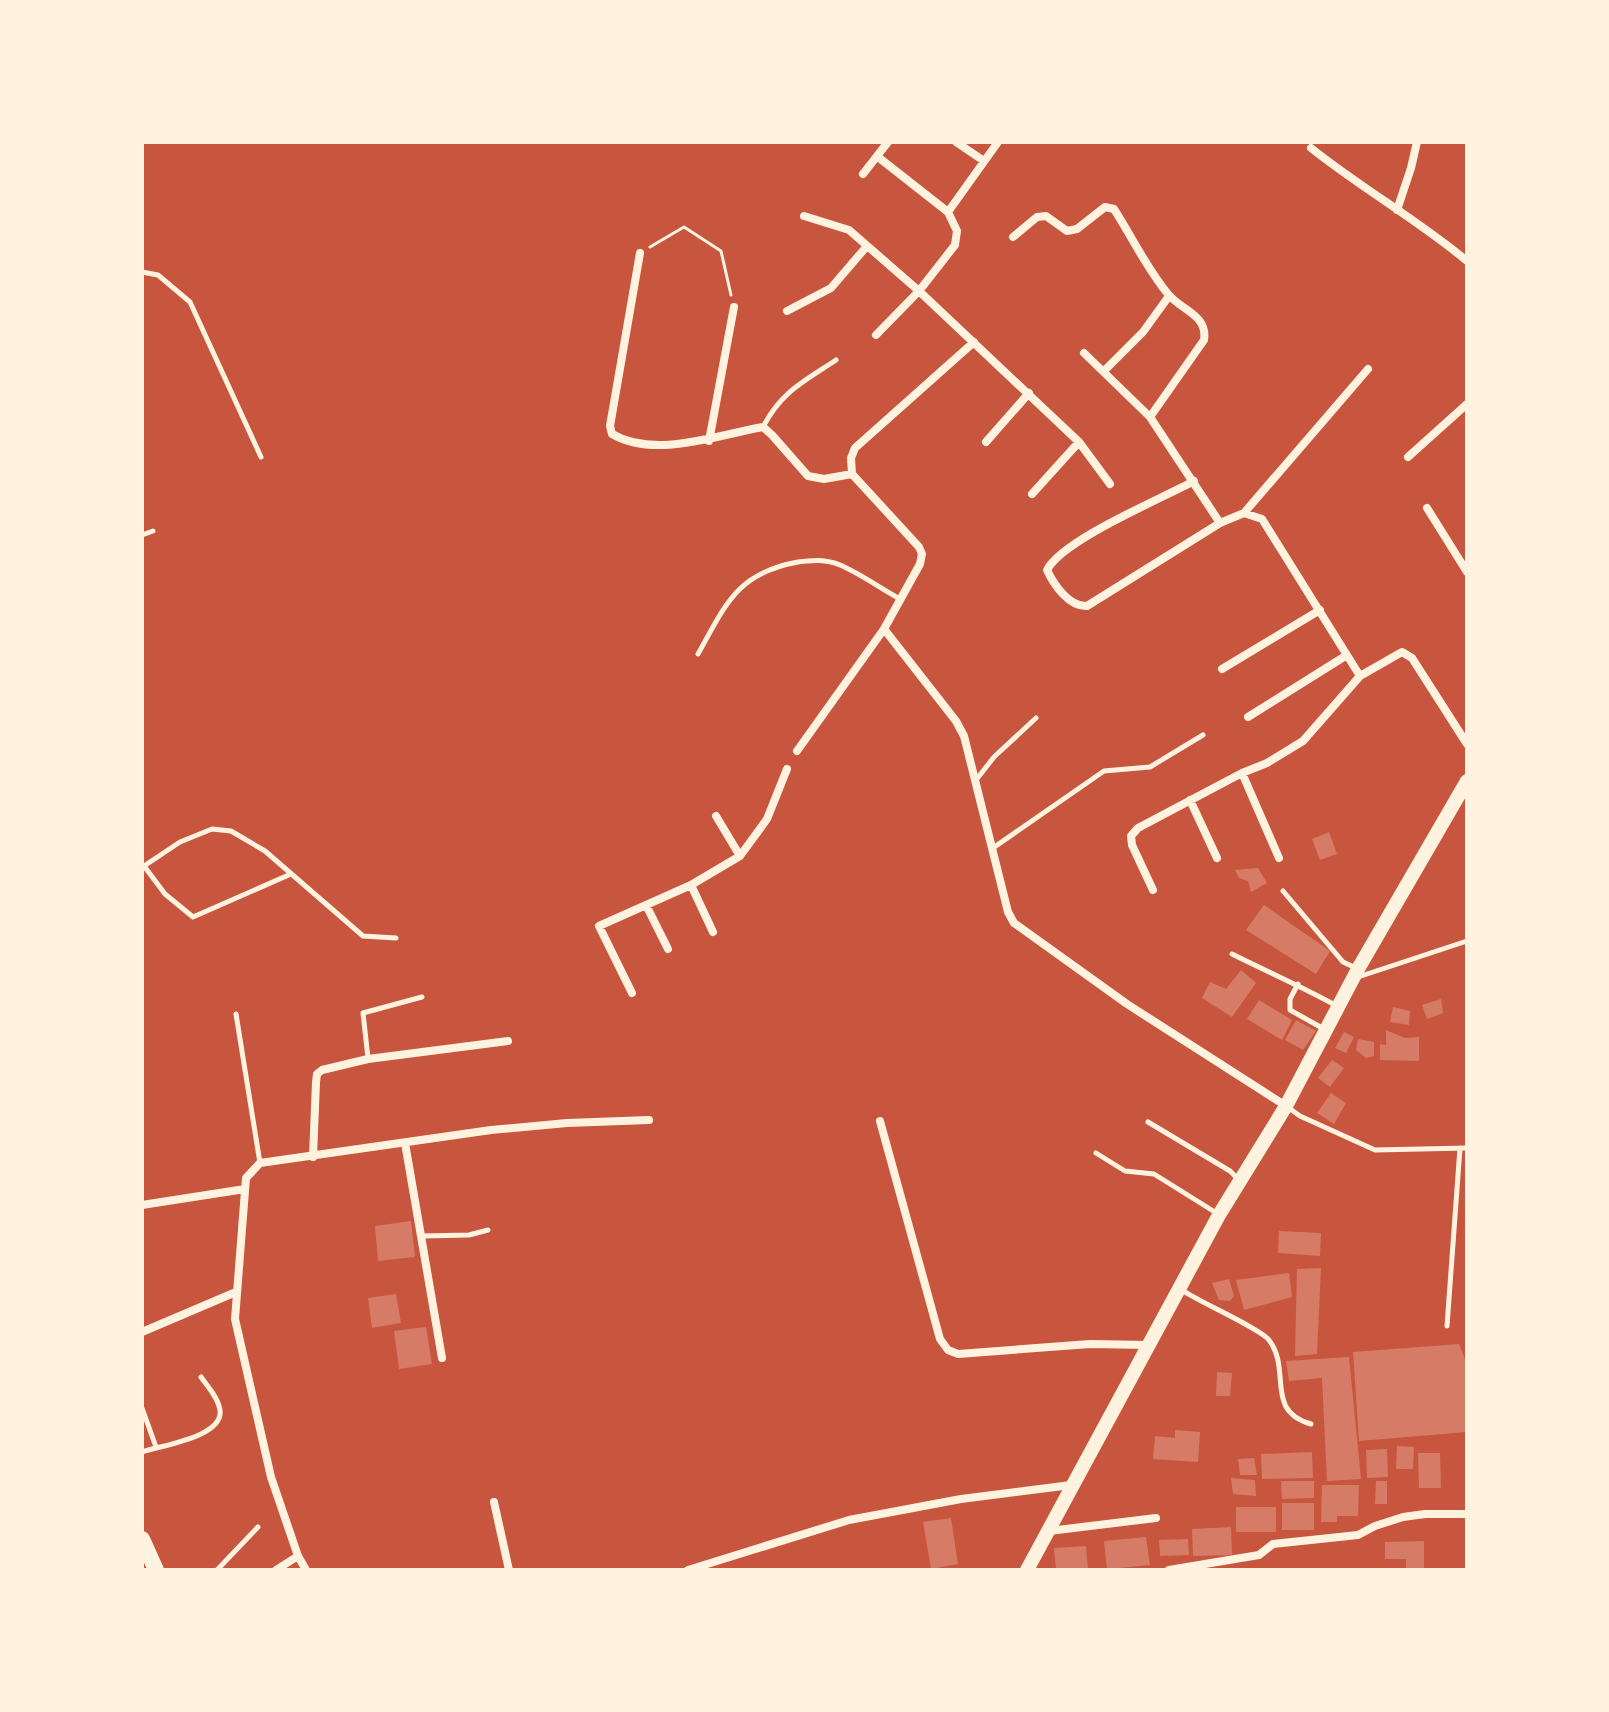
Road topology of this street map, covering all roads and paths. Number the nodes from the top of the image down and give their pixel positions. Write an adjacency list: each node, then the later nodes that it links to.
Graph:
1 (888, 142): 6 (street)
2 (956, 142): 7 (street)
3 (998, 142): 7 (street)
4 (1417, 142): 9 (street)
5 (1311, 148): 9 (street)
6 (878, 157): 8 (street); 10 (street)
7 (984, 161): 10 (street)
8 (863, 174)
9 (1397, 210): 15 (street)
10 (948, 212): 17 (street)
11 (804, 216): 13 (street)
12 (1013, 237): 18 (street)
13 (867, 246): 17 (street); 20 (street)
14 (640, 253): 19 (path); 31 (street)
15 (1467, 261)
16 (142, 272): 34 (lane)
17 (919, 291): 21 (street); 22 (street)
18 (1169, 296): 26 (street); 29 (street)
19 (734, 307): 31 (street)
20 (787, 311)
21 (876, 335)
22 (974, 342): 27 (street); 36 (street)
23 (1084, 353): 26 (street)
24 (836, 360): 30 (lane)
25 (1368, 369): 41 (street)
26 (1104, 371): 29 (street)
27 (1029, 393): 32 (street); 33 (street)
28 (1467, 404): 35 (street)
29 (1150, 417): 37 (street)
30 (763, 427): 31 (street); 36 (street)
31 (709, 441)
32 (986, 442)
33 (1079, 442): 38 (street); 39 (street)
34 (261, 457)
35 (1408, 457)
36 (852, 474): 46 (street)
37 (1194, 481): 42 (street); 42 (street)
38 (1110, 484)
39 (1032, 494)
40 (1427, 508): 45 (street)
41 (1244, 513): 42 (street); 47 (street)
42 (1220, 523)
43 (153, 531): 44 (lane)
44 (142, 535)
45 (1467, 572)
46 (901, 600): 48 (street); 49 (lane)
47 (1320, 610): 50 (street); 51 (street)
48 (884, 629): 57 (street); 60 (street)
49 (698, 654)
50 (1347, 655): 52 (street); 53 (street)
51 (1222, 669)
52 (1360, 676): 56 (street); 59 (street)
53 (1248, 717)
54 (1036, 718): 60 (lane)
55 (1203, 735): 64 (lane)
56 (1467, 744)
57 (797, 751)
58 (787, 769): 65 (street)
59 (1242, 773): 62 (street); 67 (street)
60 (975, 781): 64 (street)
61 (1467, 781): 79 (main road)
62 (1190, 800): 66 (street); 71 (street)
63 (716, 816): 65 (street)
64 (992, 849): 88 (street)
65 (740, 856): 70 (street)
66 (1217, 858)
67 (1279, 858)
68 (143, 866): 69 (lane); 69 (lane)
69 (291, 874): 75 (lane)
70 (691, 885): 73 (street); 74 (street)
71 (1153, 890)
72 (1283, 891): 79 (lane)
73 (646, 905): 77 (street); 81 (street)
74 (713, 932)
75 (396, 938)
76 (1467, 941): 79 (lane)
77 (668, 949)
78 (1232, 954): 80 (lane)
79 (1356, 974): 83 (main road)
80 (1298, 984): 83 (lane); 85 (lane)
81 (632, 993)
82 (422, 997): 87 (lane)
83 (1338, 1007): 85 (main road)
84 (236, 1014): 96 (lane)
85 (1326, 1030): 88 (main road)
86 (508, 1041): 87 (street)
87 (368, 1059): 95 (street)
88 (1286, 1106): 93 (lane); 97 (main road)
89 (649, 1120): 92 (street)
90 (880, 1121): 107 (street)
91 (1148, 1122): 97 (lane)
92 (405, 1143): 95 (street); 102 (street)
93 (1464, 1148): 105 (lane)
94 (1096, 1153): 100 (lane)
95 (313, 1157): 96 (street)
96 (260, 1163): 98 (street)
97 (1239, 1180): 100 (main road)
98 (245, 1189): 99 (street); 104 (street)
99 (142, 1205)
100 (1219, 1215): 103 (main road)
101 (488, 1230): 102 (lane)
102 (421, 1236): 108 (street)
103 (1179, 1289): 107 (main road); 111 (lane)
104 (236, 1292): 106 (street); 121 (street)
105 (1447, 1326)
106 (142, 1332)
107 (1149, 1345): 114 (main road)
108 (442, 1358)
109 (201, 1377): 112 (lane)
110 (142, 1408): 112 (lane)
111 (1311, 1424)
112 (156, 1447): 113 (lane)
113 (142, 1452)
114 (1071, 1485): 119 (main road); 122 (street)
115 (494, 1502): 127 (street)
116 (1467, 1514): 129 (street)
117 (1156, 1518): 119 (street)
118 (258, 1527): 124 (lane)
119 (1048, 1531): 128 (main road)
120 (142, 1539): 123 (highway)
121 (298, 1556): 125 (street); 126 (street)
122 (692, 1569)
123 (156, 1570)
124 (217, 1570)
125 (276, 1570)
126 (306, 1570)
127 (509, 1570)
128 (1027, 1570)
129 (1169, 1570)

